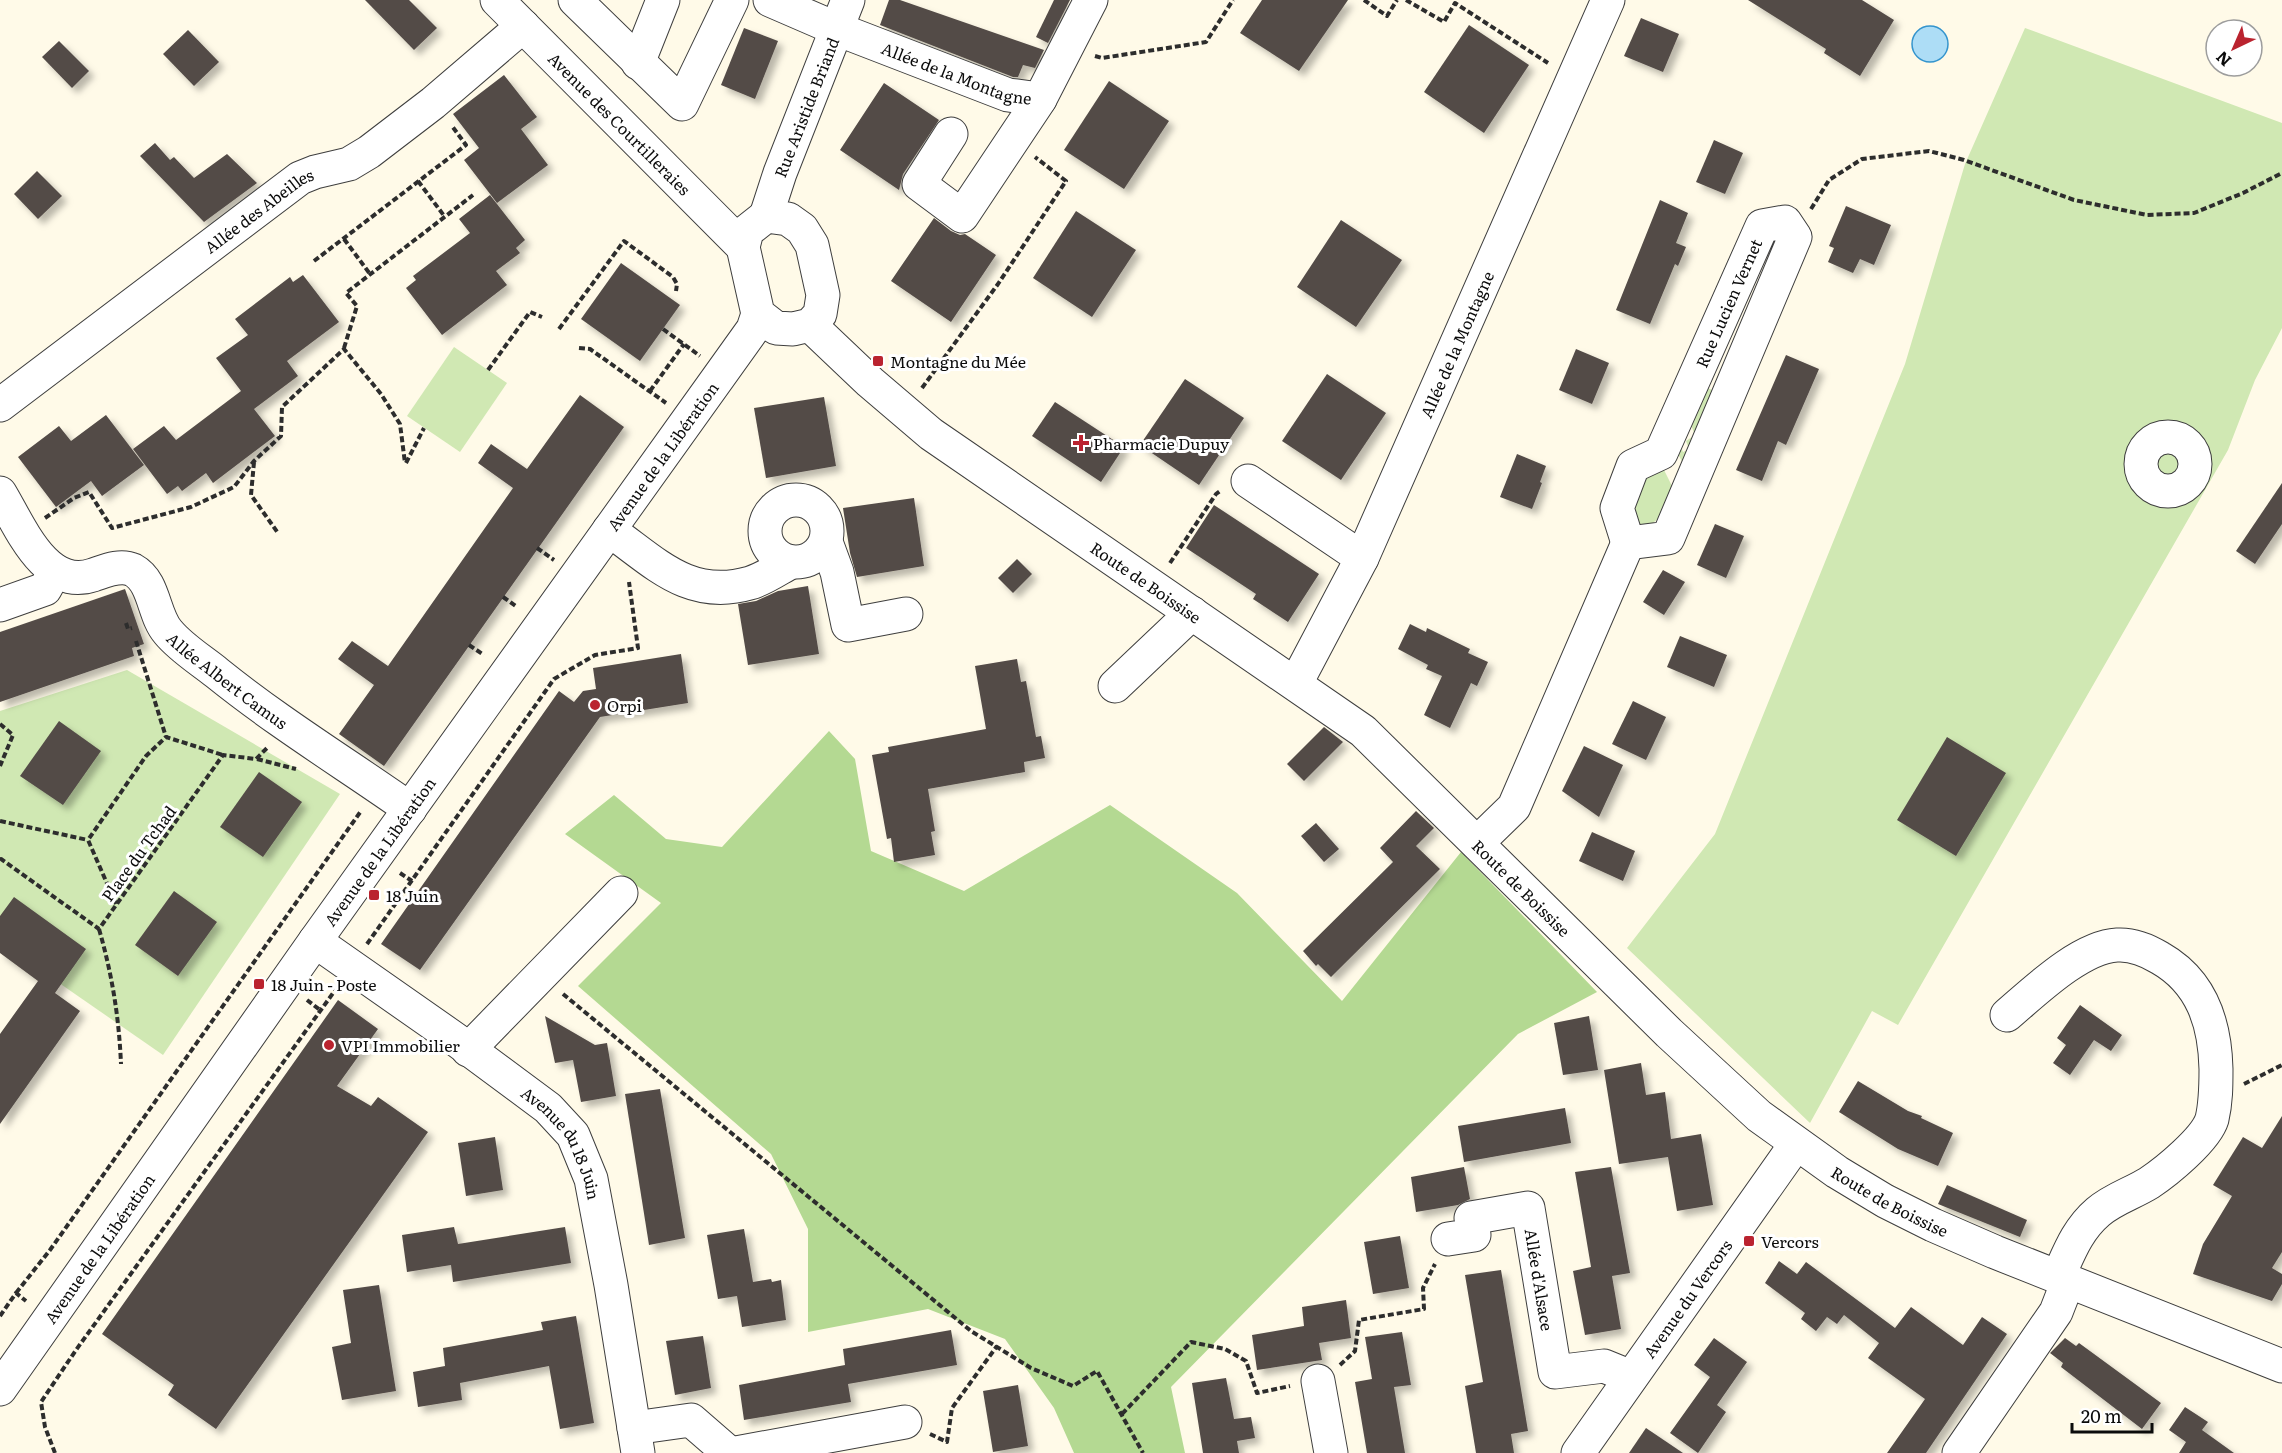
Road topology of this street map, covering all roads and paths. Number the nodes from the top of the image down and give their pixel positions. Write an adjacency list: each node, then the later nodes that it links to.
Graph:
1 (497, 0): 14 (street, Avenue des Courtilleraies)
2 (575, 0): 16 (street)
3 (663, 0): 16 (street)
4 (732, 0): 16 (street)
5 (1091, 0): 15 (street, Allée de la Montagne)
6 (1233, 0): 15 (path)
7 (1364, 0): 8 (path)
8 (1397, 0)
9 (1406, 0): 11 (path)
10 (1608, 0): 17 (street, Allée de la Montagne)
11 (1456, 2): 17 (path)
12 (787, 3): 13 (street, Allée de la Montagne)
13 (844, 8): 18 (street, Allée de la Montagne); 25 (street, Rue Aristide Briand)
14 (523, 26): 29 (street, Avenue des Courtilleraies); 47 (street, Allée des Abeilles)
15 (1065, 50): 18 (street, Allée de la Montagne)
16 (638, 63)
17 (1573, 79): 59 (street, Allée de la Montagne)
18 (1040, 99): 20 (street)
19 (951, 134): 20 (street)
20 (1014, 140): 48 (path)
21 (466, 145): 23 (path)
22 (2282, 173): 27 (path)
23 (418, 180): 26 (path); 28 (path)
24 (473, 195): 26 (path)
25 (766, 216): 29 (street); 35 (street)
26 (445, 217): 31 (path)
27 (1791, 230): 56 (street); 56 (street, Rue Lucien Vernet)
28 (344, 239): 30 (path); 31 (path)
29 (743, 247): 33 (street)
30 (314, 261)
31 (370, 274): 40 (path)
32 (676, 291): 36 (path)
33 (758, 314): 35 (street); 53 (street, Avenue de la Libération)
34 (542, 317): 44 (path)
35 (810, 325): 48 (street, Route de Boissise)
36 (559, 328)
37 (663, 329): 38 (path)
38 (684, 344): 41 (path); 45 (path)
39 (579, 348): 45 (path)
40 (344, 349): 49 (path); 50 (path)
41 (700, 356): 42 (path); 43 (path)
42 (705, 360)
43 (694, 366)
44 (488, 370)
45 (650, 392): 46 (path)
46 (673, 394)
47 (0, 405)
48 (904, 412): 68 (street, Route de Boissise)
49 (424, 428)
50 (254, 461): 54 (path); 62 (path)
51 (1248, 481): 59 (street); 63 (path)
52 (0, 493): 62 (street)
53 (609, 530): 61 (street); 80 (street, Avenue de la Libération)
54 (278, 533)
55 (826, 542): 61 (street); 61 (street); 69 (street)
56 (1628, 543): 83 (street)
57 (537, 548): 60 (path)
58 (560, 552): 60 (path)
59 (1362, 558): 73 (street, Allée de la Montagne)
60 (554, 560): 64 (path)
61 (791, 562)
62 (51, 566): 66 (street); 76 (street, Allée Albert Camus)
63 (1167, 568)
64 (548, 570)
65 (503, 597): 67 (path)
66 (0, 605)
67 (522, 608)
68 (1192, 613): 73 (street, Route de Boissise); 74 (street)
69 (906, 614)
70 (135, 638): 77 (path)
71 (469, 645): 72 (path)
72 (487, 657)
73 (1296, 683): 83 (street, Route de Boissise)
74 (1115, 686)
75 (0, 724): 79 (path)
76 (287, 726): 78 (path); 80 (street, Allée Albert Camus)
77 (166, 737): 78 (path); 82 (path)
78 (224, 755): 86 (path, Place du Tchad)
79 (0, 766)
80 (401, 803): 88 (street, Avenue de la Libération); 98 (path)
81 (0, 821): 82 (path)
82 (88, 840): 86 (path)
83 (1477, 843): 95 (street, Route de Boissise)
84 (0, 858): 87 (path)
85 (621, 894): 89 (street)
86 (116, 904): 87 (path, Place du Tchad)
87 (99, 929): 92 (path)
88 (315, 941): 91 (street, Avenue du 18 Juin); 103 (street, Avenue de la Libération)
89 (541, 974): 91 (street); 99 (path)
90 (2007, 1015): 94 (street)
91 (468, 1050): 106 (street, Avenue du 18 Juin)
92 (121, 1064)
93 (2282, 1065): 94 (path)
94 (2217, 1089): 97 (street)
95 (1796, 1144): 97 (street, Route de Boissise); 101 (street, Avenue du Vercors)
96 (1448, 1239): 101 (street, Allée d'Alsace); 102 (path)
97 (2063, 1279): 100 (street, Route de Boissise); 112 (street)
98 (16, 1293)
99 (997, 1346): 104 (path); 105 (path)
100 (2282, 1366)
101 (1631, 1377): 111 (street, Avenue du Vercors)
102 (1318, 1381): 104 (path); 110 (street)
103 (0, 1389)
104 (1122, 1414): 109 (path)
105 (905, 1422): 108 (street)
106 (636, 1441): 107 (street)
107 (729, 1453)
108 (736, 1453)
109 (1143, 1453)
110 (1330, 1453)
111 (1578, 1453)
112 (1959, 1453)

